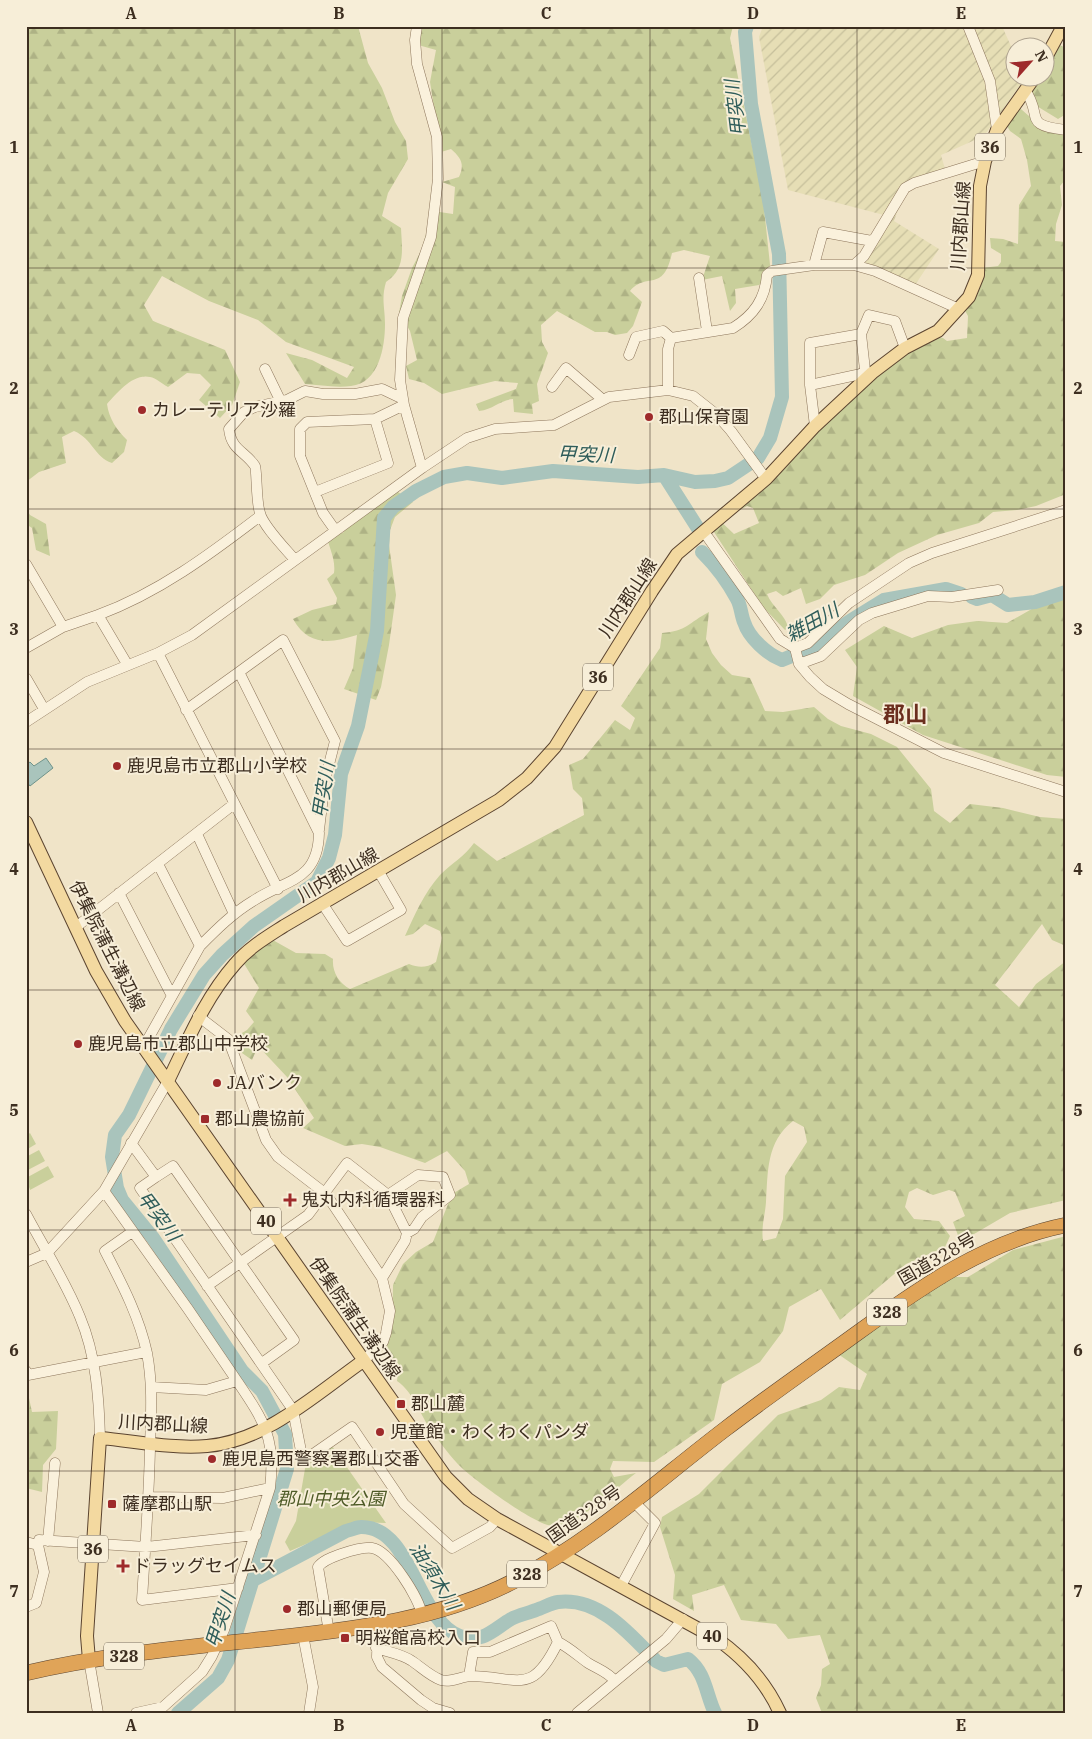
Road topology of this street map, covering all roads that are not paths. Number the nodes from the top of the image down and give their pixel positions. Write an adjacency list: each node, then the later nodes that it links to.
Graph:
1 (418, 26): 25 (street)
2 (968, 26): 6 (street)
3 (1064, 26): 4 (main road)
4 (1054, 44)
5 (1025, 90): 6 (main road, 川内郡山線 / 36); 7 (street)
6 (997, 130): 8 (main road, 川内郡山線 / 36)
7 (1066, 130)
8 (984, 162): 9 (street); 13 (main road, 川内郡山線 / 36)
9 (872, 241): 10 (street); 11 (street)
10 (854, 265): 11 (street); 13 (street)
11 (814, 266): 14 (street)
12 (699, 278): 14 (street)
13 (959, 309): 17 (main road, 川内郡山線 / 36)
14 (708, 331): 16 (street)
15 (861, 334): 17 (street); 20 (street); 20 (street)
16 (671, 338): 18 (street); 22 (street)
17 (905, 348): 27 (main road, 川内郡山線 / 36)
18 (629, 355)
19 (265, 369): 24 (street)
20 (810, 384): 27 (street)
21 (552, 388): 23 (street)
22 (668, 390): 23 (street); 29 (street)
23 (602, 399): 28 (street)
24 (281, 402): 25 (street); 32 (street)
25 (404, 402): 26 (street); 28 (street)
26 (376, 419): 30 (street); 30 (street)
27 (814, 426): 29 (main road, 川内郡山線 / 36)
28 (422, 468): 33 (street)
29 (762, 476): 34 (main road, 川内郡山線 / 36)
30 (315, 492): 33 (street)
31 (1066, 510): 41 (street)
32 (260, 516): 35 (street); 38 (street)
33 (335, 530): 35 (street)
34 (704, 532): 41 (street); 56 (main road, 川内郡山線 / 36)
35 (295, 560): 42 (street)
36 (26, 564): 39 (street)
37 (998, 590): 43 (street)
38 (98, 615): 39 (street); 44 (street)
39 (63, 627): 40 (street)
40 (26, 648)
41 (794, 648): 43 (street)
42 (158, 653): 44 (street); 48 (street)
43 (799, 663): 50 (street)
44 (127, 664): 47 (street)
45 (239, 672): 48 (street); 53 (street); 53 (street)
46 (26, 678): 47 (street)
47 (44, 709): 49 (street)
48 (186, 710): 51 (street)
49 (26, 722)
50 (1066, 792)
51 (234, 804): 54 (street); 57 (street)
52 (26, 822): 61 (main road, 伊集院蒲生溝辺線 / 40)
53 (319, 832): 57 (street)
54 (197, 834): 55 (street); 60 (street)
55 (158, 864): 58 (street); 62 (street)
56 (379, 872): 59 (main road, 川内郡山線 / 36); 59 (street)
57 (278, 889): 60 (street)
58 (119, 893): 61 (street); 63 (street)
59 (322, 903): 64 (main road, 川内郡山線 / 36)
60 (234, 914): 62 (street)
61 (76, 927): 65 (main road, 伊集院蒲生溝辺線 / 40)
62 (200, 946): 63 (street)
63 (172, 996): 65 (street)
64 (198, 1016): 66 (main road, 川内郡山線 / 36); 70 (street)
65 (144, 1049): 66 (main road, 伊集院蒲生溝辺線 / 40)
66 (168, 1081): 67 (street); 76 (main road, 伊集院蒲生溝辺線 / 40)
67 (131, 1143): 68 (street); 69 (street)
68 (156, 1177): 79 (street); 81 (street)
69 (104, 1191): 74 (street); 77 (street)
70 (326, 1194): 71 (street); 76 (street); 80 (street)
71 (388, 1195): 75 (street); 75 (street)
72 (26, 1214): 77 (street)
73 (1066, 1225): 96 (highway, 国道328号 / 328)
74 (132, 1232): 82 (street); 87 (street)
75 (407, 1233): 80 (street)
76 (277, 1237): 79 (street); 83 (main road, 伊集院蒲生溝辺線 / 40)
77 (47, 1253): 78 (street); 84 (street)
78 (26, 1262)
79 (240, 1263): 81 (street); 85 (street)
80 (382, 1278): 83 (street)
81 (207, 1286): 85 (street)
82 (146, 1352): 84 (street); 88 (street)
83 (363, 1361): 89 (main road, 川内郡山線); 97 (main road, 伊集院蒲生溝辺線 / 40)
84 (94, 1363): 86 (street); 91 (street)
85 (262, 1363): 89 (street)
86 (26, 1371)
87 (236, 1381): 88 (street); 90 (street)
88 (151, 1386): 92 (street)
89 (291, 1411): 90 (main road, 川内郡山線); 97 (street)
90 (268, 1428): 92 (main road, 川内郡山線); 94 (street)
91 (100, 1438): 92 (main road, 川内郡山線); 101 (main road, 川内郡山線 / 36)
92 (150, 1443): 95 (street)
93 (55, 1463): 100 (street)
94 (270, 1488): 95 (street); 98 (street)
95 (149, 1497): 102 (street)
96 (634, 1502): 103 (highway, 国道328号 / 328); 104 (street)
97 (497, 1519): 103 (main road, 伊集院蒲生溝辺線 / 40)
98 (256, 1535): 102 (street); 105 (street)
99 (26, 1542): 100 (street)
100 (43, 1543): 101 (street); 106 (street)
101 (93, 1543): 102 (street); 115 (main road, 川内郡山線 / 36)
102 (146, 1547): 105 (street)
103 (561, 1554): 104 (main road, 伊集院蒲生溝辺線 / 40); 107 (highway, 国道328号 / 328)
104 (621, 1586): 108 (main road, 伊集院蒲生溝辺線 / 40)
105 (238, 1588): 113 (street)
106 (26, 1607)
107 (424, 1615): 109 (highway, 国道328号 / 328); 110 (street)
108 (683, 1619): 118 (street); 124 (main road, 伊集院蒲生溝辺線 / 40)
109 (378, 1624): 110 (highway, 国道328号 / 328); 114 (street)
110 (328, 1632): 111 (highway, 国道328号 / 328)
111 (304, 1635): 113 (highway, 国道328号 / 328); 121 (street)
112 (558, 1642): 117 (street); 117 (street); 118 (street)
113 (220, 1644): 115 (highway, 国道328号 / 328); 120 (street)
114 (376, 1648): 117 (street); 122 (street)
115 (89, 1660): 116 (highway, 国道328号 / 328); 119 (street)
116 (26, 1674)
117 (470, 1676)
118 (615, 1681): 123 (street)
119 (98, 1713)
120 (137, 1713)
121 (309, 1713)
122 (450, 1713)
123 (576, 1713)
124 (780, 1713)

